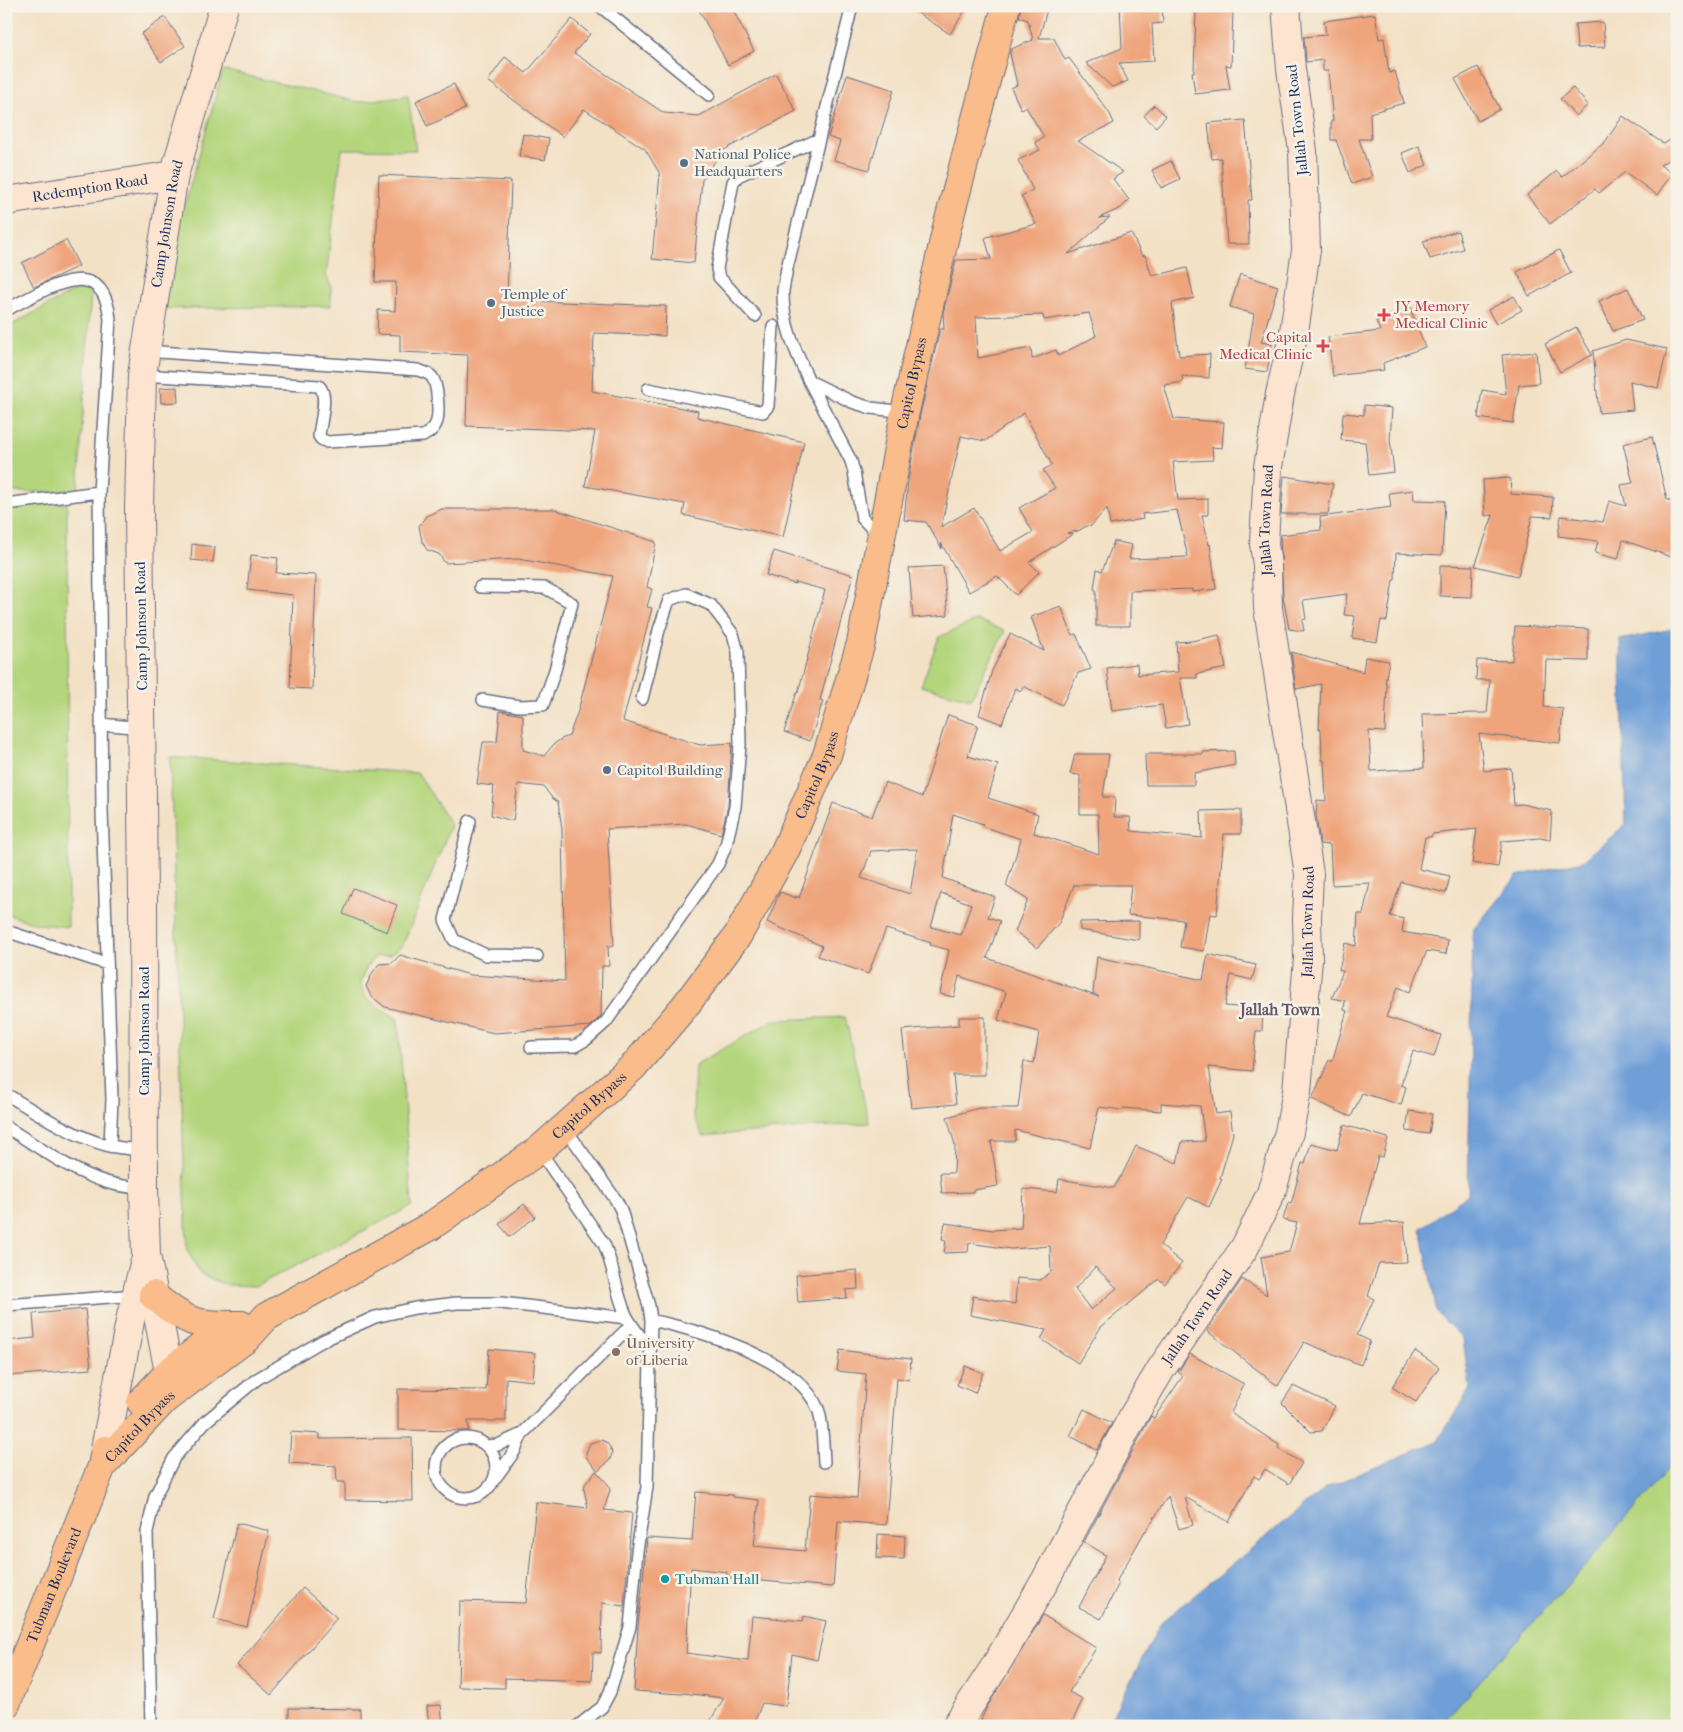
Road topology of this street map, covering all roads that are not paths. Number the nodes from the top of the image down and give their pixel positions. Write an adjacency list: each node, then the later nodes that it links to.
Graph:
1 (224, 6): 8 (street, Camp Johnson Road)
2 (600, 6): 6 (lane)
3 (852, 6): 7 (lane)
4 (1006, 6): 16 (highway, Capitol Bypass)
5 (1286, 6): 54 (street, Jallah Town Road)
6 (709, 95)
7 (819, 139): 11 (lane); 14 (lane)
8 (174, 175): 9 (street, Redemption Road); 13 (street, Camp Johnson Road)
9 (6, 201)
10 (6, 310): 17 (lane)
11 (755, 316)
12 (773, 326): 15 (lane)
13 (143, 363): 13 (lane); 24 (street, Camp Johnson Road)
14 (809, 381): 16 (lane); 19 (lane)
15 (648, 390)
16 (905, 412): 19 (highway, Capitol Bypass)
17 (98, 492): 18 (lane); 23 (lane)
18 (6, 504)
19 (881, 538): 32 (highway, Capitol Bypass)
20 (480, 587): 22 (lane)
21 (642, 699): 29 (lane)
22 (484, 700)
23 (101, 724): 24 (lane); 28 (lane)
24 (142, 728): 35 (street, Camp Johnson Road)
25 (470, 821): 27 (lane)
26 (6, 931): 28 (lane)
27 (537, 956)
28 (107, 964): 33 (lane)
29 (531, 1047)
30 (6, 1094): 33 (lane)
31 (6, 1127): 36 (lane)
32 (565, 1128): 34 (highway, Capitol Bypass); 40 (lane)
33 (110, 1146): 35 (lane)
34 (539, 1150): 39 (highway, Capitol Bypass); 41 (lane)
35 (145, 1151): 36 (street, Camp Johnson Road)
36 (144, 1189): 37 (street, Camp Johnson Road)
37 (145, 1295): 38 (lane); 42 (highway); 44 (street, Camp Johnson Road); 48 (street, Camp Johnson Road)
38 (6, 1306)
39 (266, 1317): 42 (highway, Capitol Bypass); 45 (highway, Capitol Bypass)
40 (651, 1320): 43 (lane); 49 (lane)
41 (629, 1321): 43 (lane); 46 (lane); 52 (lane)
42 (241, 1325): 44 (highway, Capitol Bypass)
43 (649, 1348): 53 (lane)
44 (169, 1372): 45 (street, Camp Johnson Road); 48 (highway, Capitol Bypass)
45 (165, 1399): 48 (highway, Capitol Bypass)
46 (522, 1434): 47 (lane); 50 (lane)
47 (486, 1446): 50 (lane); 50 (lane)
48 (103, 1458): 51 (highway, Tubman Boulevard)
49 (824, 1462)
50 (495, 1478)
51 (6, 1704)
52 (151, 1726)
53 (578, 1726)
54 (956, 1726)

